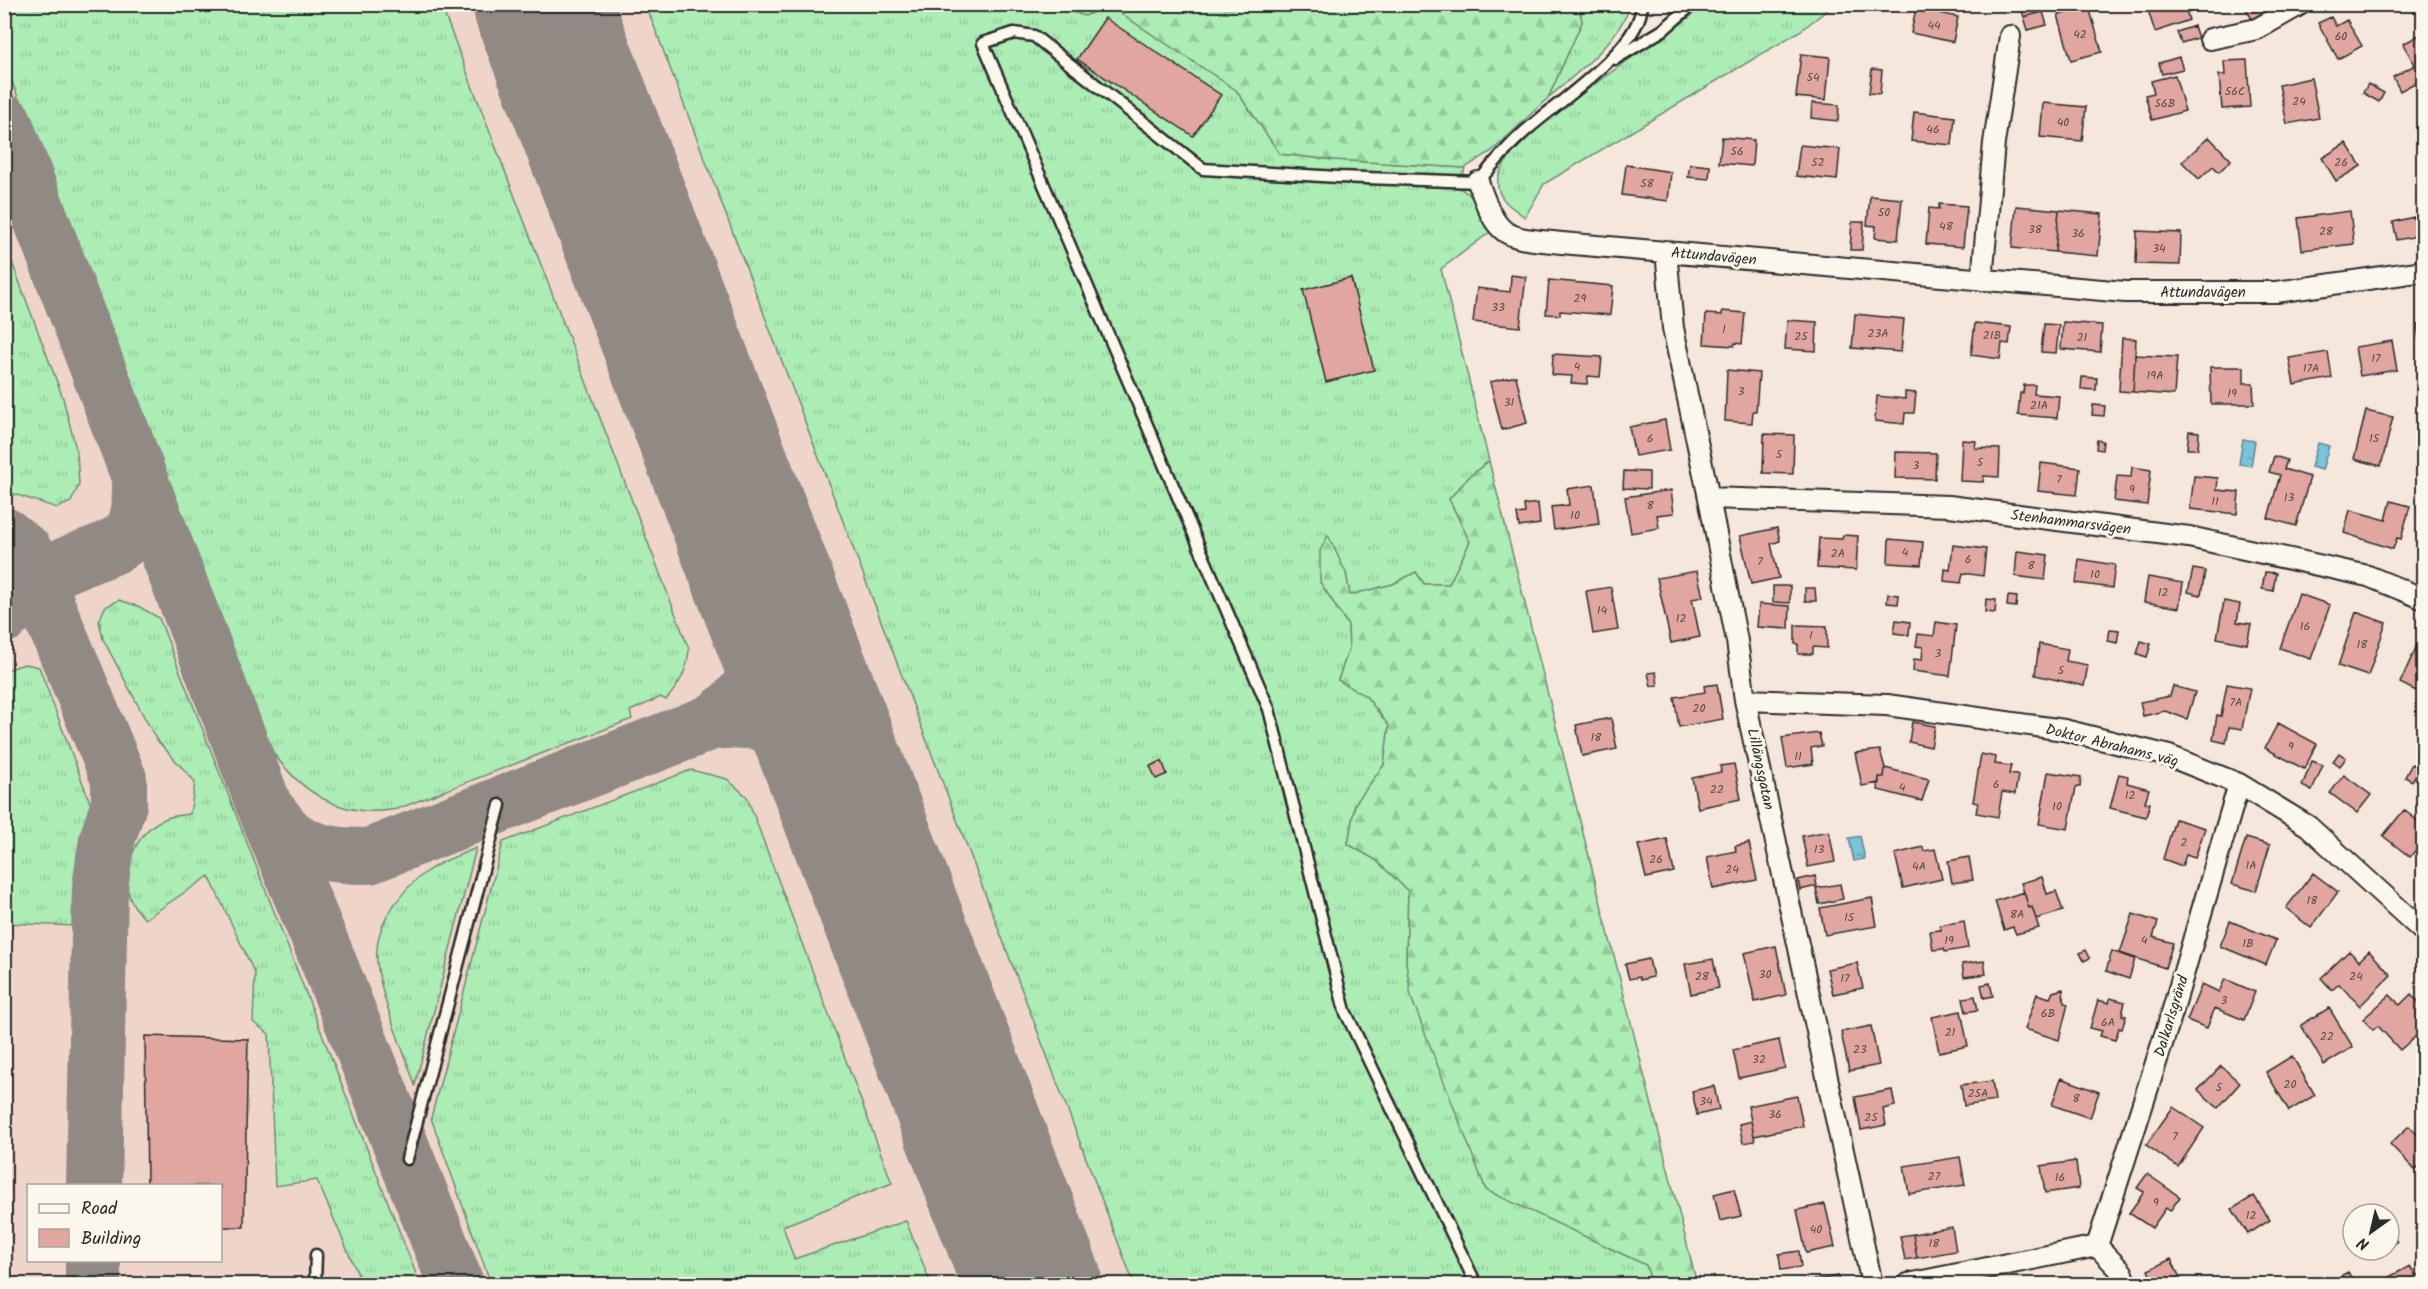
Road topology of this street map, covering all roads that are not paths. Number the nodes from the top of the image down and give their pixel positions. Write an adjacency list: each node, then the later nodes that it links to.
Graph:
1 (1642, 4): 6 (lane)
2 (1693, 4): 6 (lane)
3 (2301, 4): 5 (street)
4 (2010, 36): 10 (street)
5 (2210, 39)
6 (1605, 66): 7 (lane)
7 (1478, 182): 8 (street, Attundavägen); 21 (lane)
8 (1666, 251): 10 (street, Attundavägen); 11 (street, Lillängsgatan)
9 (2424, 271): 10 (street, Attundavägen)
10 (1982, 280)
11 (1709, 498): 12 (street, Stenhammarsvägen); 13 (street, Lillängsgatan)
12 (2424, 599)
13 (1746, 700): 14 (street, Doktor Abrahams väg); 22 (street, Lillängsgatan)
14 (2240, 784): 16 (street, Doktor Abrahams väg); 18 (street, Dalkarlsgränd)
15 (500, 804): 17 (lane)
16 (2424, 932)
17 (407, 1159)
18 (2097, 1246): 23 (street); 24 (street)
19 (316, 1255): 20 (lane)
20 (315, 1284)
21 (1476, 1284)
22 (1872, 1284)
23 (1908, 1284)
24 (2127, 1284)

